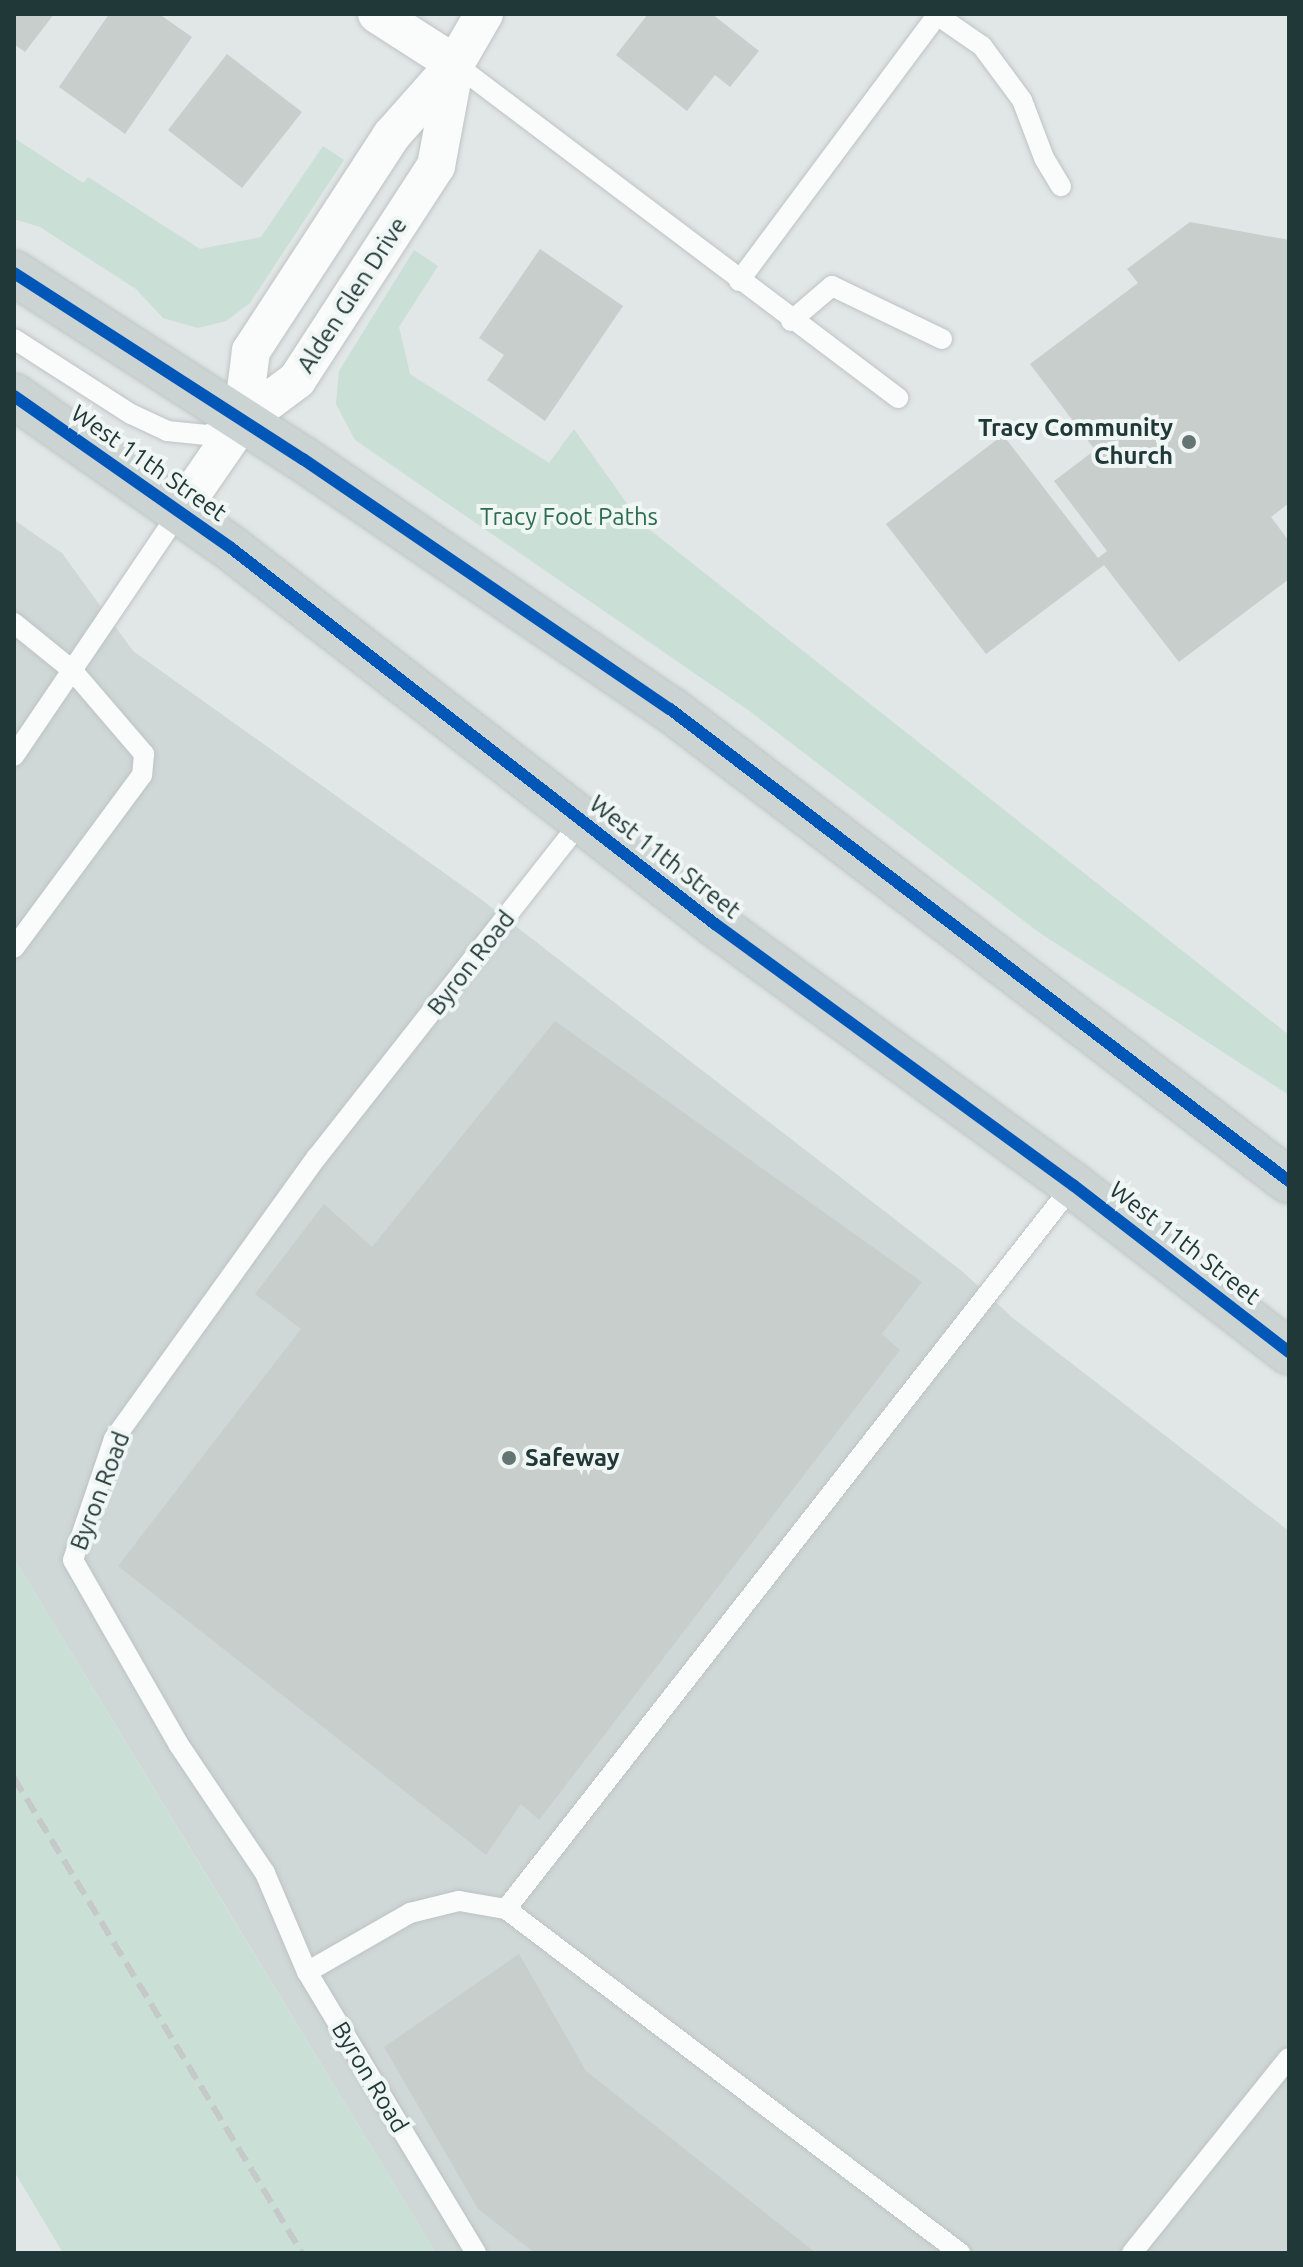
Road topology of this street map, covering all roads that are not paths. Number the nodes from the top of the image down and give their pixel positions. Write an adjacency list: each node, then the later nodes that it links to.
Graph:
1 (377, 14): 4 (street)
2 (484, 14): 4 (street, Alden Glen Drive)
3 (937, 15): 5 (lane); 7 (lane)
4 (455, 64): 7 (lane); 13 (street, Alden Glen Drive); 13 (street, Alden Glen Drive)
5 (1061, 186)
6 (14, 273): 13 (main road)
7 (739, 281): 8 (lane)
8 (791, 321): 10 (lane); 12 (lane)
9 (14, 339): 13 (lane)
10 (942, 339)
11 (14, 396): 14 (main road, West 11th Street)
12 (898, 398)
13 (242, 421): 14 (street); 20 (main road)
14 (180, 511): 16 (lane); 18 (main road, West 11th Street)
15 (14, 623): 16 (lane)
16 (72, 670): 17 (lane); 19 (lane)
17 (14, 756)
18 (582, 820): 21 (main road, West 11th Street); 24 (lane, Byron Road)
19 (14, 948)
20 (1289, 1181)
21 (1073, 1185): 22 (main road, West 11th Street); 23 (lane)
22 (1289, 1352)
23 (506, 1909): 24 (lane); 27 (lane)
24 (307, 1972): 26 (lane, Byron Road)
25 (1289, 2058): 28 (lane)
26 (476, 2253)
27 (960, 2253)
28 (1132, 2253)

